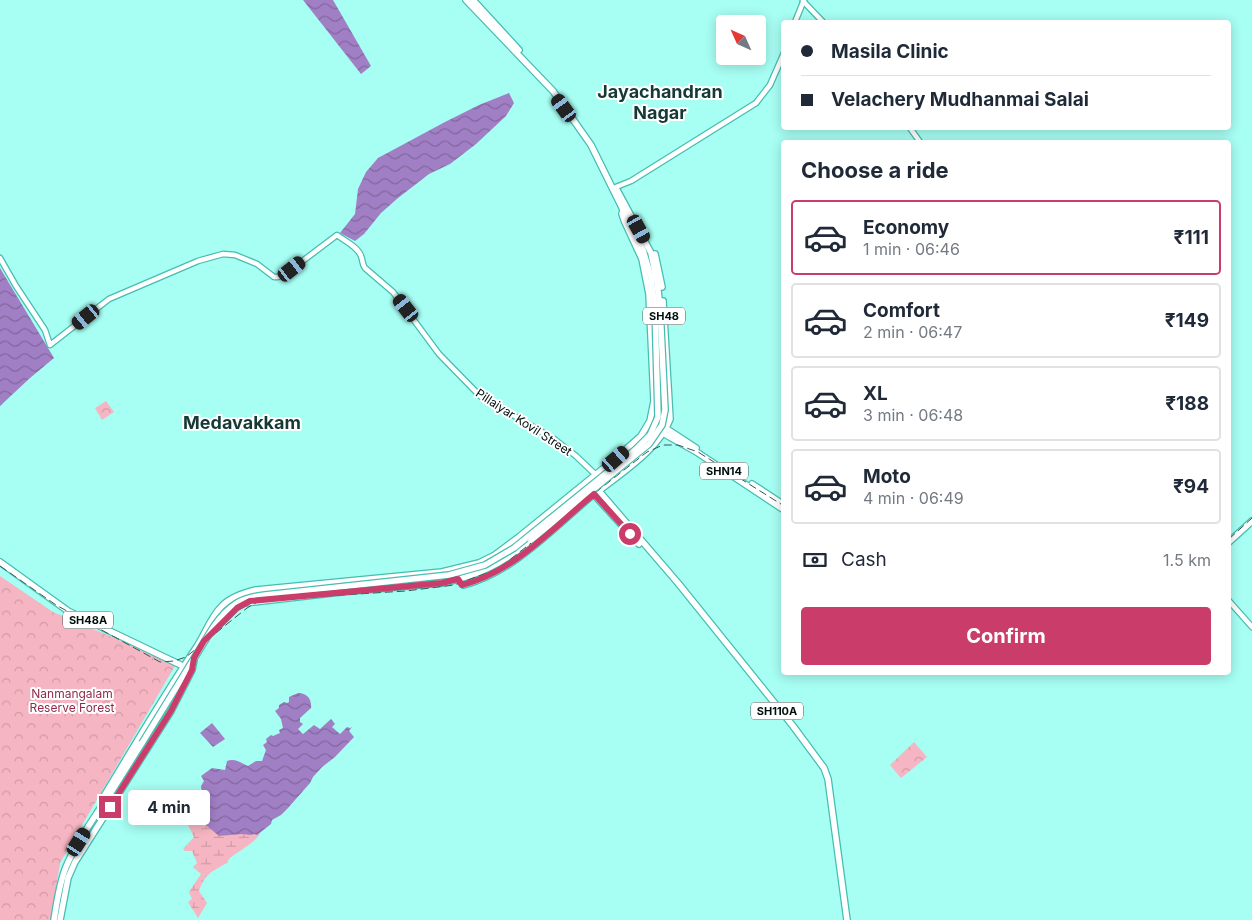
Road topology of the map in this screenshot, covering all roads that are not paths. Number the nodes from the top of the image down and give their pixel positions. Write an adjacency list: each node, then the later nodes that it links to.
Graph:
1 (466, 0): 7 (main road)
2 (473, 0): 7 (main road)
3 (804, 1): 4 (street); 5 (street)
4 (796, 20)
5 (821, 20)
6 (781, 60): 8 (street)
7 (586, 135): 8 (main road)
8 (617, 192): 9 (main road); 10 (main road)
9 (623, 210): 12 (main road); 13 (main road, SH48)
10 (629, 213): 12 (main road); 14 (main road, SH48)
11 (0, 258): 17 (street, Pillaiyar Kovil Street)
12 (657, 308): 29 (main road, bridge); 38 (main road, bridge)
13 (649, 423): 14 (main road, SHN14); 15 (main road)
14 (665, 430): 16 (main road); 21 (main road, SHN14); 22 (main road, SHN14)
15 (628, 448): 16 (main road); 17 (main road)
16 (637, 460): 19 (main road)
17 (596, 475): 18 (main road)
18 (587, 482): 19 (main road, SH110A); 20 (main road)
19 (597, 492): 23 (main road); 41 (main road, SH110A)
20 (564, 501): 23 (main road); 30 (main road)
21 (781, 503)
22 (781, 508)
23 (574, 511): 29 (main road)
24 (1252, 516): 26 (main road)
25 (1252, 521): 27 (main road)
26 (1231, 534)
27 (1231, 540)
28 (0, 562): 35 (main road, SH48A)
29 (458, 579): 31 (main road)
30 (240, 595): 31 (main road); 34 (main road)
31 (244, 603): 37 (main road)
32 (1231, 603): 33 (street)
33 (1252, 626)
34 (197, 647): 35 (main road); 36 (main road)
35 (175, 661): 36 (main road, SH48A)
36 (184, 666): 37 (main road, SH48A); 38 (main road)
37 (192, 670): 40 (main road)
38 (102, 807): 39 (main road)
39 (54, 920)
40 (60, 920)
41 (846, 920)

